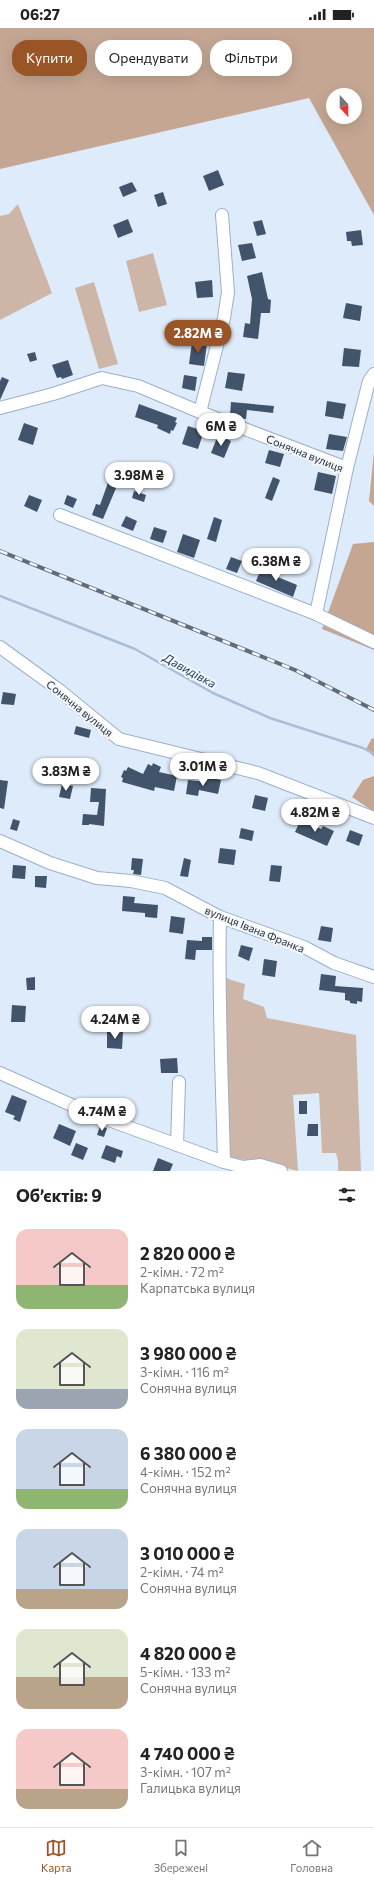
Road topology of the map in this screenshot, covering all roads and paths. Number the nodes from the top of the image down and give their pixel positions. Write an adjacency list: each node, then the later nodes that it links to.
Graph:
1 (222, 215): 4 (street)
2 (374, 374): 5 (street)
3 (0, 408): 4 (street, Сонячна вулиця)
4 (200, 412): 5 (street, Сонячна вулиця)
5 (347, 468): 7 (street, Сонячна вулиця)
6 (60, 515): 7 (street)
7 (316, 614): 8 (street)
8 (374, 642)
9 (0, 647): 10 (street, Сонячна вулиця)
10 (374, 818)
11 (0, 840): 12 (street, вулиця Івана Франка)
12 (220, 917): 13 (street, вулиця Івана Франка); 17 (street)
13 (374, 977)
14 (0, 1073): 16 (street)
15 (179, 1082): 16 (street)
16 (177, 1145): 17 (street)
17 (224, 1162): 18 (street)
18 (242, 1169): 19 (street)
19 (281, 1171)

